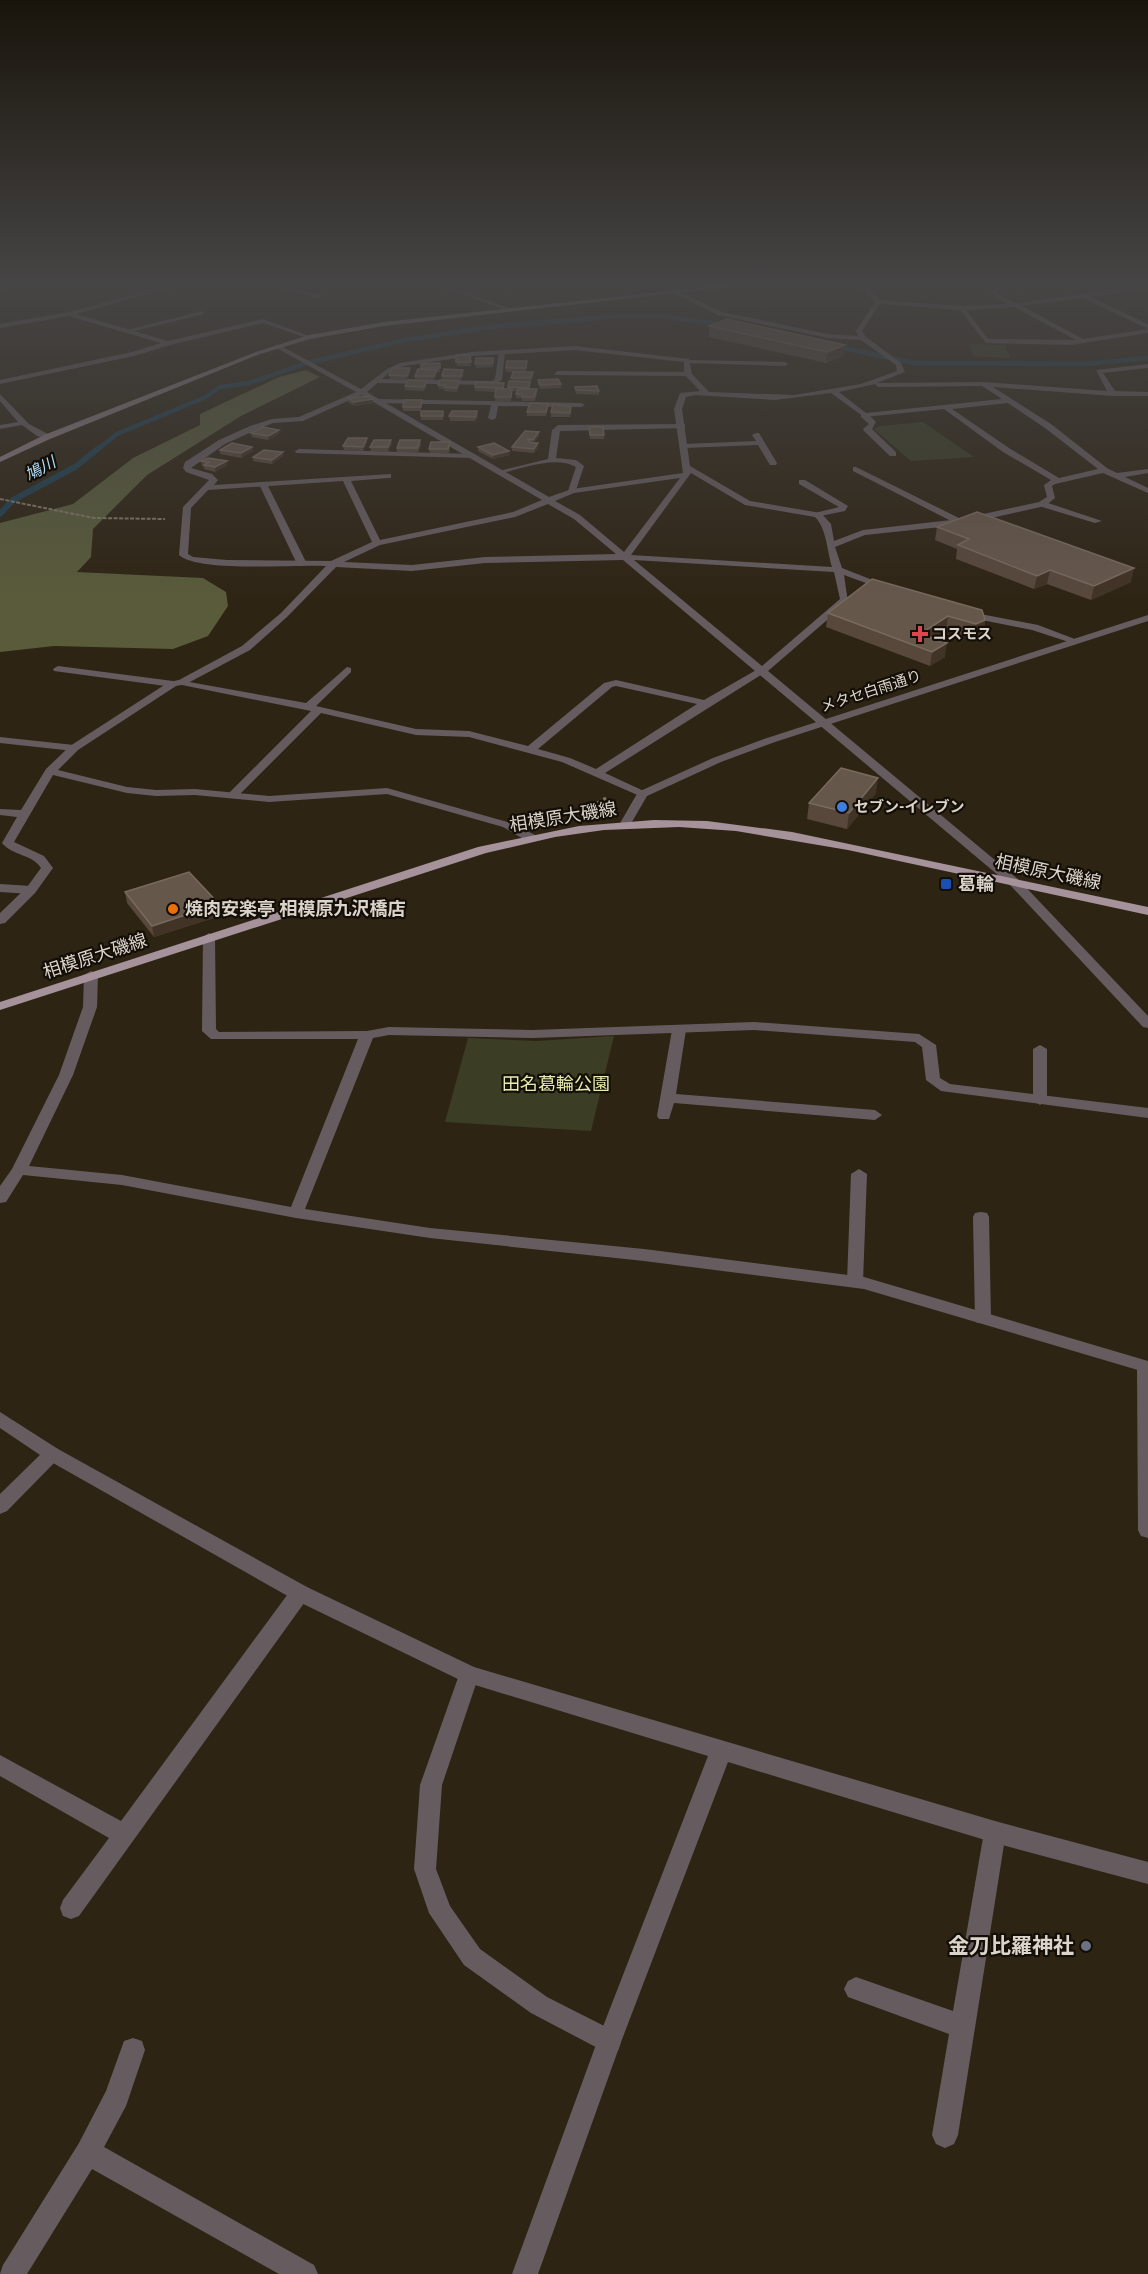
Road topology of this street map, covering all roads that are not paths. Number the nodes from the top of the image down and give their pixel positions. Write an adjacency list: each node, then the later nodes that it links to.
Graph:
1 (165, 390): 25 (main road)
2 (358, 390): 9 (street)
3 (364, 390): 9 (street)
4 (703, 390): 10 (street)
5 (832, 390): 10 (street); 19 (street)
6 (993, 390): 15 (street)
7 (1063, 390): 11 (street)
8 (1110, 390): 11 (street)
9 (362, 392): 14 (street); 45 (street)
10 (707, 394): 22 (street)
11 (1113, 394): 12 (street)
12 (1148, 394)
13 (0, 396): 21 (street)
14 (378, 401): 16 (street); 30 (street)
15 (1008, 401): 18 (street); 36 (street)
16 (495, 403): 17 (street); 20 (street)
17 (580, 405)
18 (945, 407): 19 (street); 41 (street)
19 (864, 415): 29 (street)
20 (492, 418)
21 (22, 423): 23 (street); 25 (street)
22 (682, 426): 27 (street); 32 (street)
23 (0, 427)
24 (756, 435): 26 (street)
25 (47, 437): 31 (main road)
26 (761, 443): 27 (street); 33 (street)
27 (684, 446): 35 (street)
28 (299, 451): 30 (street)
29 (893, 454)
30 (472, 456): 38 (street)
31 (0, 460)
32 (552, 460): 38 (street); 46 (street)
33 (773, 463)
34 (856, 469): 52 (street)
35 (686, 471): 46 (street); 50 (street); 55 (street)
36 (1104, 471): 40 (street); 41 (street)
37 (1148, 471): 40 (street)
38 (499, 472): 48 (street)
39 (388, 476): 42 (street)
40 (1115, 476): 47 (street)
41 (1056, 479): 49 (street)
42 (346, 480): 44 (street); 53 (street)
43 (802, 482): 50 (street)
44 (263, 484): 45 (street); 56 (street)
45 (207, 488): 56 (street)
46 (573, 491): 48 (street)
47 (1148, 491)
48 (549, 500): 53 (street); 55 (street)
49 (1042, 504): 51 (street); 52 (street)
50 (818, 515): 54 (street)
51 (1098, 521)
52 (960, 522): 54 (street)
53 (377, 543): 57 (street)
54 (830, 546): 58 (street)
55 (626, 557): 57 (street); 58 (street); 65 (street)
56 (301, 562): 57 (street)
57 (334, 563): 66 (street)
58 (838, 570): 59 (street); 65 (street)
59 (897, 591)
60 (959, 613): 62 (street)
61 (1148, 618): 62 (street, メタセ白雨通り)
62 (1075, 641): 69 (street, メタセ白雨通り)
63 (58, 669): 66 (street)
64 (348, 670): 68 (street)
65 (762, 671): 67 (street); 69 (street)
66 (177, 683): 68 (street); 71 (street)
67 (706, 703): 72 (street); 74 (street)
68 (313, 708): 72 (street); 75 (street)
69 (823, 723): 76 (street, メタセ白雨通り); 81 (street)
70 (0, 740): 71 (street)
71 (74, 748): 73 (street)
72 (530, 750): 74 (street)
73 (51, 771): 75 (street); 78 (street)
74 (598, 773): 76 (street)
75 (234, 794): 80 (street)
76 (642, 794): 79 (street)
77 (0, 812): 78 (street)
78 (25, 814): 83 (street)
79 (625, 825): 80 (main road, 相模原大磯線); 81 (main road, 相模原大磯線)
80 (531, 838): 86 (main road, 相模原大磯線)
81 (1015, 883): 84 (main road, 相模原大磯線); 89 (street)
82 (0, 888): 83 (street)
83 (31, 890): 85 (street)
84 (1148, 911)
85 (0, 920)
86 (209, 938): 87 (main road, 相模原大磯線); 91 (street)
87 (91, 975): 88 (main road, 相模原大磯線); 98 (street)
88 (0, 1006)
89 (1148, 1024)
90 (679, 1030): 91 (street); 93 (street); 94 (street)
91 (366, 1035): 101 (street)
92 (1040, 1049): 94 (street)
93 (668, 1098): 96 (street); 97 (street)
94 (1040, 1100): 95 (street)
95 (1148, 1113)
96 (875, 1114)
97 (664, 1116)
98 (19, 1170): 100 (street); 101 (street)
99 (859, 1174): 103 (street)
100 (0, 1198)
101 (296, 1213): 103 (street)
102 (981, 1216): 104 (street)
103 (855, 1282): 104 (street)
104 (983, 1318): 105 (street)
105 (1147, 1367): 109 (street)
106 (0, 1419): 107 (street)
107 (52, 1454): 108 (street); 110 (street)
108 (0, 1506)
109 (1148, 1530)
110 (300, 1593): 111 (street); 115 (street)
111 (469, 1675): 112 (street); 120 (street)
112 (722, 1750): 114 (street); 120 (street)
113 (0, 1765): 115 (street)
114 (995, 1832): 116 (street); 119 (street)
115 (123, 1834): 117 (street)
116 (1148, 1873)
117 (71, 1908)
118 (856, 1989): 119 (street)
119 (963, 2027): 122 (street)
120 (609, 2042): 126 (street)
121 (133, 2050): 123 (street)
122 (945, 2135)
123 (88, 2152): 124 (street); 125 (street)
124 (12, 2274)
125 (305, 2274)
126 (525, 2274)

